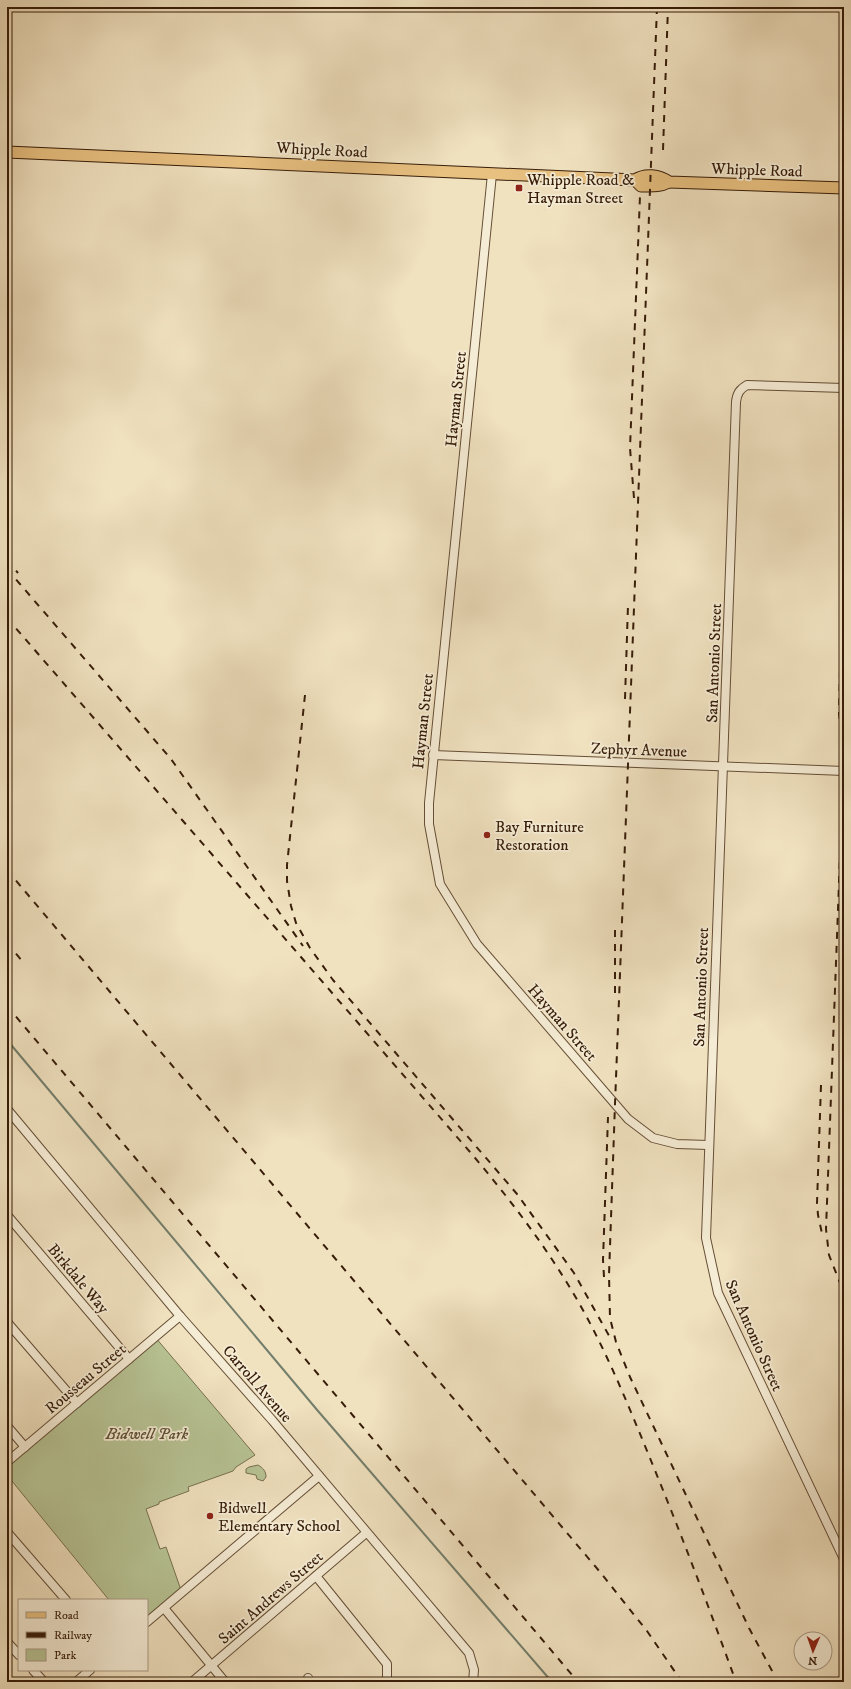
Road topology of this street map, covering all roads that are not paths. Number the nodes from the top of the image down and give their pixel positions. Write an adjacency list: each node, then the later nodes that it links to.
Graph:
1 (7, 152): 2 (main road, Whipple Road)
2 (492, 174): 3 (main road, Whipple Road); 5 (street, Hayman Street)
3 (844, 188)
4 (844, 388): 6 (street, San Antonio Street)
5 (433, 755): 6 (street, Zephyr Avenue); 9 (street, Hayman Street)
6 (723, 766): 7 (street, Zephyr Avenue); 9 (street, San Antonio Street)
7 (844, 771)
8 (8, 1111): 11 (street, Carroll Avenue)
9 (708, 1145): 21 (street, San Antonio Street)
10 (7, 1215): 13 (street, Birkdale Way)
11 (180, 1316): 13 (street, Rousseau Street); 18 (street, Carroll Avenue)
12 (7, 1322): 14 (street)
13 (129, 1359): 14 (street, Rousseau Street)
14 (77, 1403): 16 (street, Rousseau Street)
15 (7, 1426): 16 (street)
16 (25, 1447): 17 (street, Rousseau Street)
17 (7, 1462)
18 (319, 1476): 20 (street, Carroll Avenue); 24 (street)
19 (7, 1532): 23 (street)
20 (366, 1533): 22 (street, Saint Andrews Street); 36 (street, Carroll Avenue)
21 (844, 1559)
22 (316, 1576): 28 (street, Saint Andrews Street); 35 (street)
23 (65, 1599)
24 (164, 1608): 25 (street); 28 (street)
25 (148, 1621)
26 (9, 1647): 27 (street)
27 (18, 1654)
28 (212, 1666): 33 (street, Saint Andrews Street); 34 (street)
29 (34, 1671): 31 (street)
30 (89, 1671): 32 (street)
31 (44, 1682)
32 (76, 1682)
33 (192, 1682)
34 (225, 1682)
35 (387, 1682)
36 (473, 1682)

